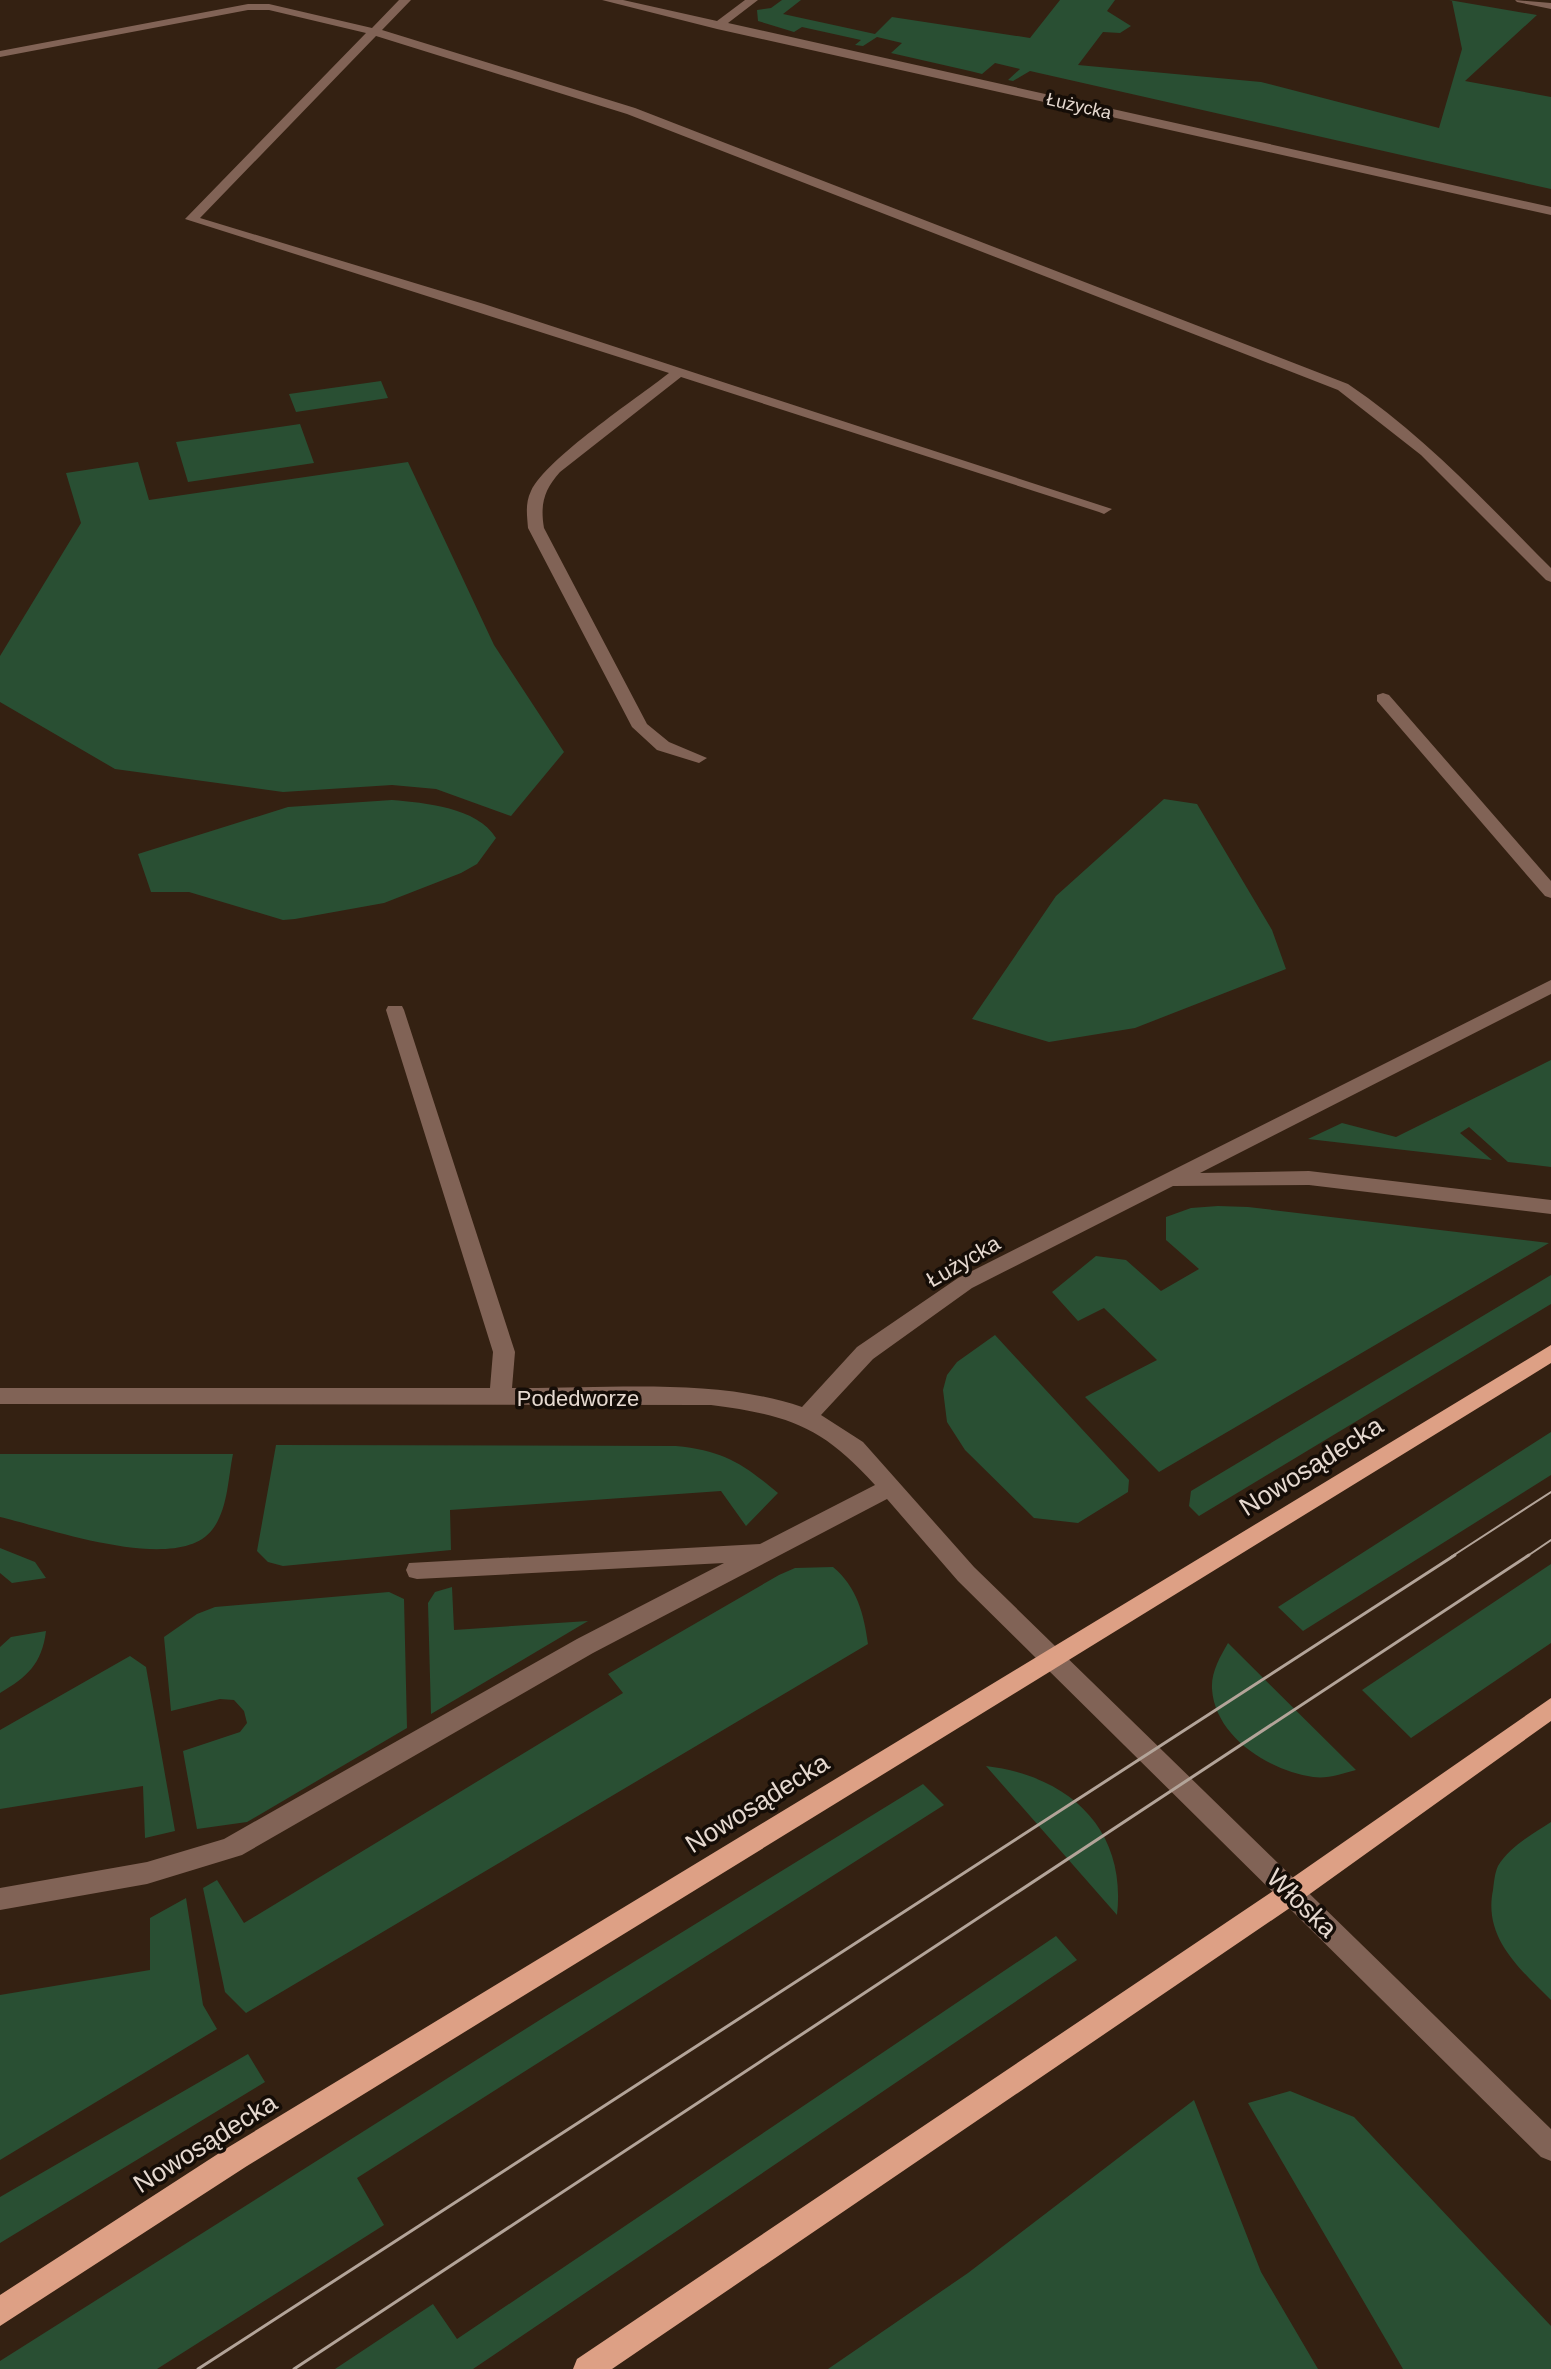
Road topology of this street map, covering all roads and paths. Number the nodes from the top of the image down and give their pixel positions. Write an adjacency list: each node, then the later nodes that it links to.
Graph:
1 (405, 0): 7 (street)
2 (608, 0): 6 (street, Łużycka)
3 (752, 0): 6 (street)
4 (1521, 0): 5 (street)
5 (1551, 6)
6 (717, 26): 9 (street, Łużycka)
7 (376, 32): 8 (street); 10 (street); 12 (street)
8 (0, 54)
9 (1551, 211)
10 (679, 372): 11 (street); 14 (street)
11 (1104, 509)
12 (1551, 577)
13 (1383, 698): 15 (street)
14 (699, 758)
15 (1551, 892)
16 (1551, 986): 18 (street, Łużycka)
17 (395, 1010): 22 (street)
18 (1168, 1180): 19 (street, Łużycka); 23 (street, Łużycka)
19 (1551, 1207)
20 (1551, 1353): 27 (main road, Nowosądecka)
21 (0, 1396): 22 (street, Podedworze)
22 (500, 1398): 23 (street, Podedworze)
23 (807, 1416): 24 (street, Podedworze)
24 (891, 1487): 25 (street); 27 (street, Podedworze)
25 (763, 1551): 26 (street); 30 (street)
26 (417, 1570)
27 (1053, 1657): 29 (street, Włoska); 32 (main road, Nowosądecka)
28 (1551, 1708): 29 (main road)
29 (1291, 1893): 31 (street, Włoska); 33 (main road)
30 (0, 1899)
31 (1551, 2148)
32 (0, 2312)
33 (587, 2369)

